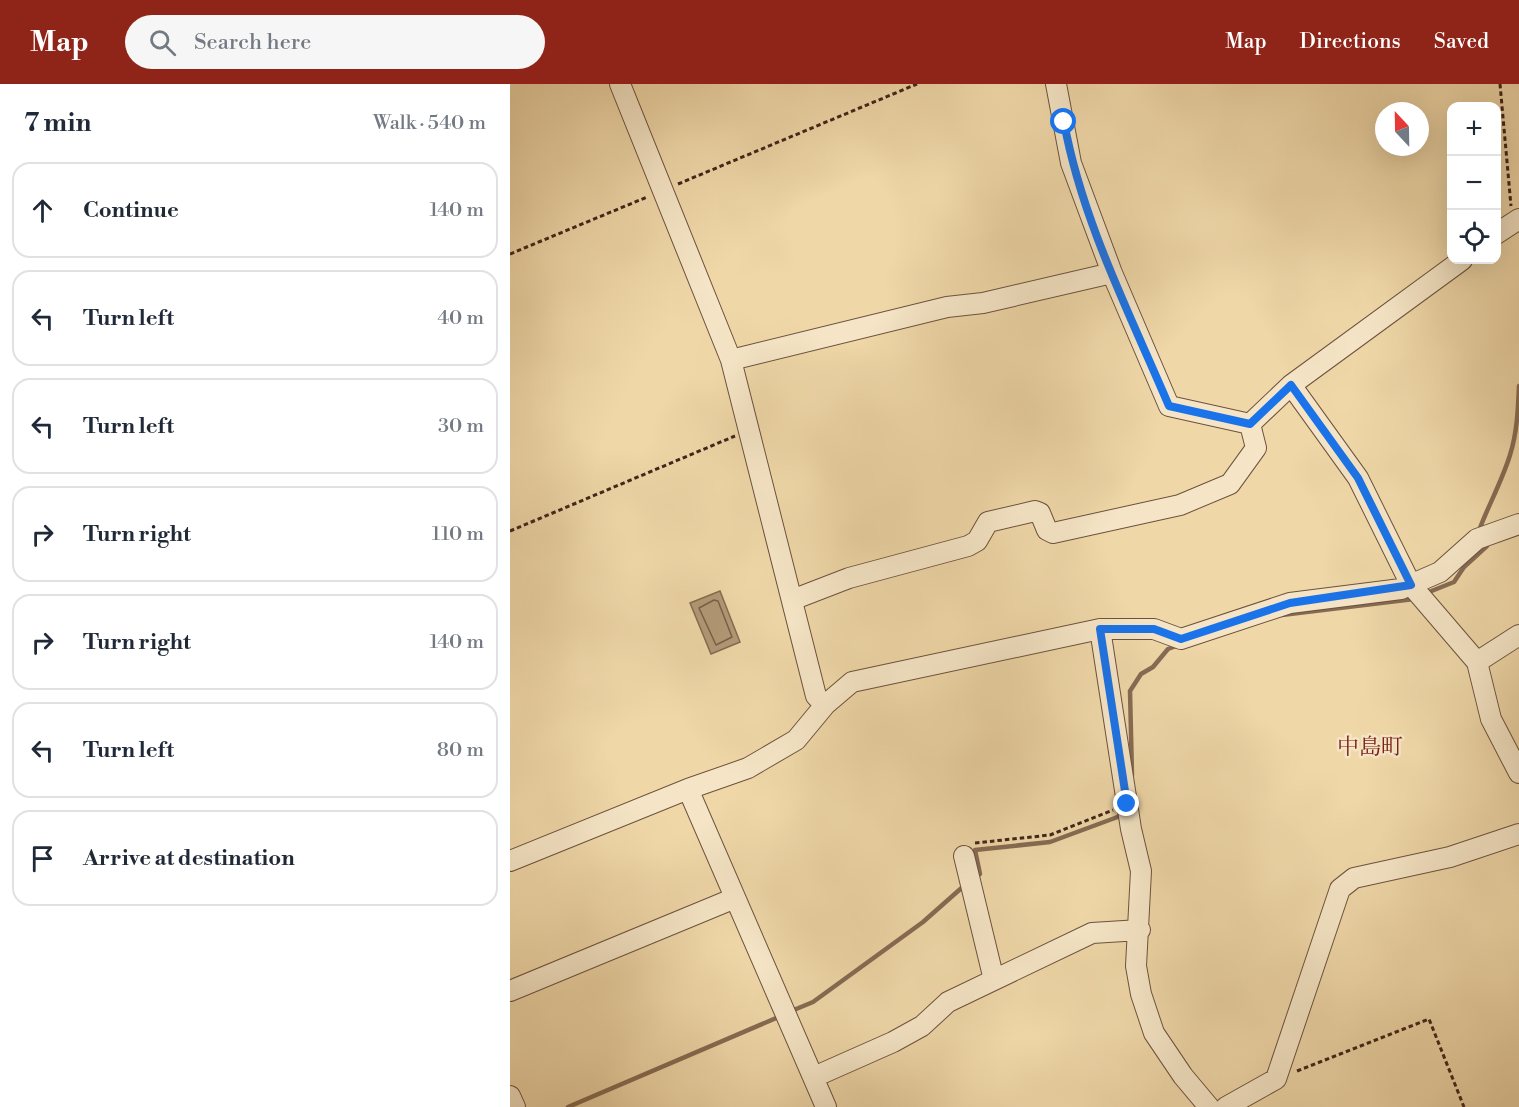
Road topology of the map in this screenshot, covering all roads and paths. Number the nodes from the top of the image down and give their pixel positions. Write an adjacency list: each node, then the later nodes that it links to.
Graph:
1 (620, 84): 5 (street)
2 (917, 84): 5 (path)
3 (1056, 84): 9 (street)
4 (1500, 84): 6 (path)
5 (664, 190): 7 (path); 10 (street)
6 (1509, 226)
7 (510, 254)
8 (1457, 264): 11 (street)
9 (1112, 273): 10 (street); 12 (street)
10 (731, 360): 13 (street)
11 (1291, 385): 12 (street); 16 (street)
12 (1250, 424): 17 (street)
13 (747, 430): 15 (path); 17 (street)
14 (1519, 524): 16 (street)
15 (510, 531)
16 (1411, 585): 18 (street); 20 (street)
17 (792, 600): 21 (street)
18 (1100, 629): 21 (street); 24 (street)
19 (1519, 635): 20 (street)
20 (1477, 662): 22 (street)
21 (825, 705): 23 (street)
22 (1519, 773)
23 (688, 789): 27 (street); 28 (street)
24 (1127, 804): 26 (path); 29 (street)
25 (1519, 834): 33 (street)
26 (964, 856): 30 (street)
27 (510, 861)
28 (735, 898): 31 (street); 32 (street)
29 (1140, 930): 30 (street); 37 (street)
30 (994, 980): 32 (street)
31 (510, 991)
32 (814, 1077): 36 (street)
33 (1276, 1079): 38 (street); 39 (path)
34 (510, 1096): 35 (street)
35 (515, 1107)
36 (826, 1107)
37 (1209, 1107)
38 (1226, 1107)
39 (1464, 1107)

